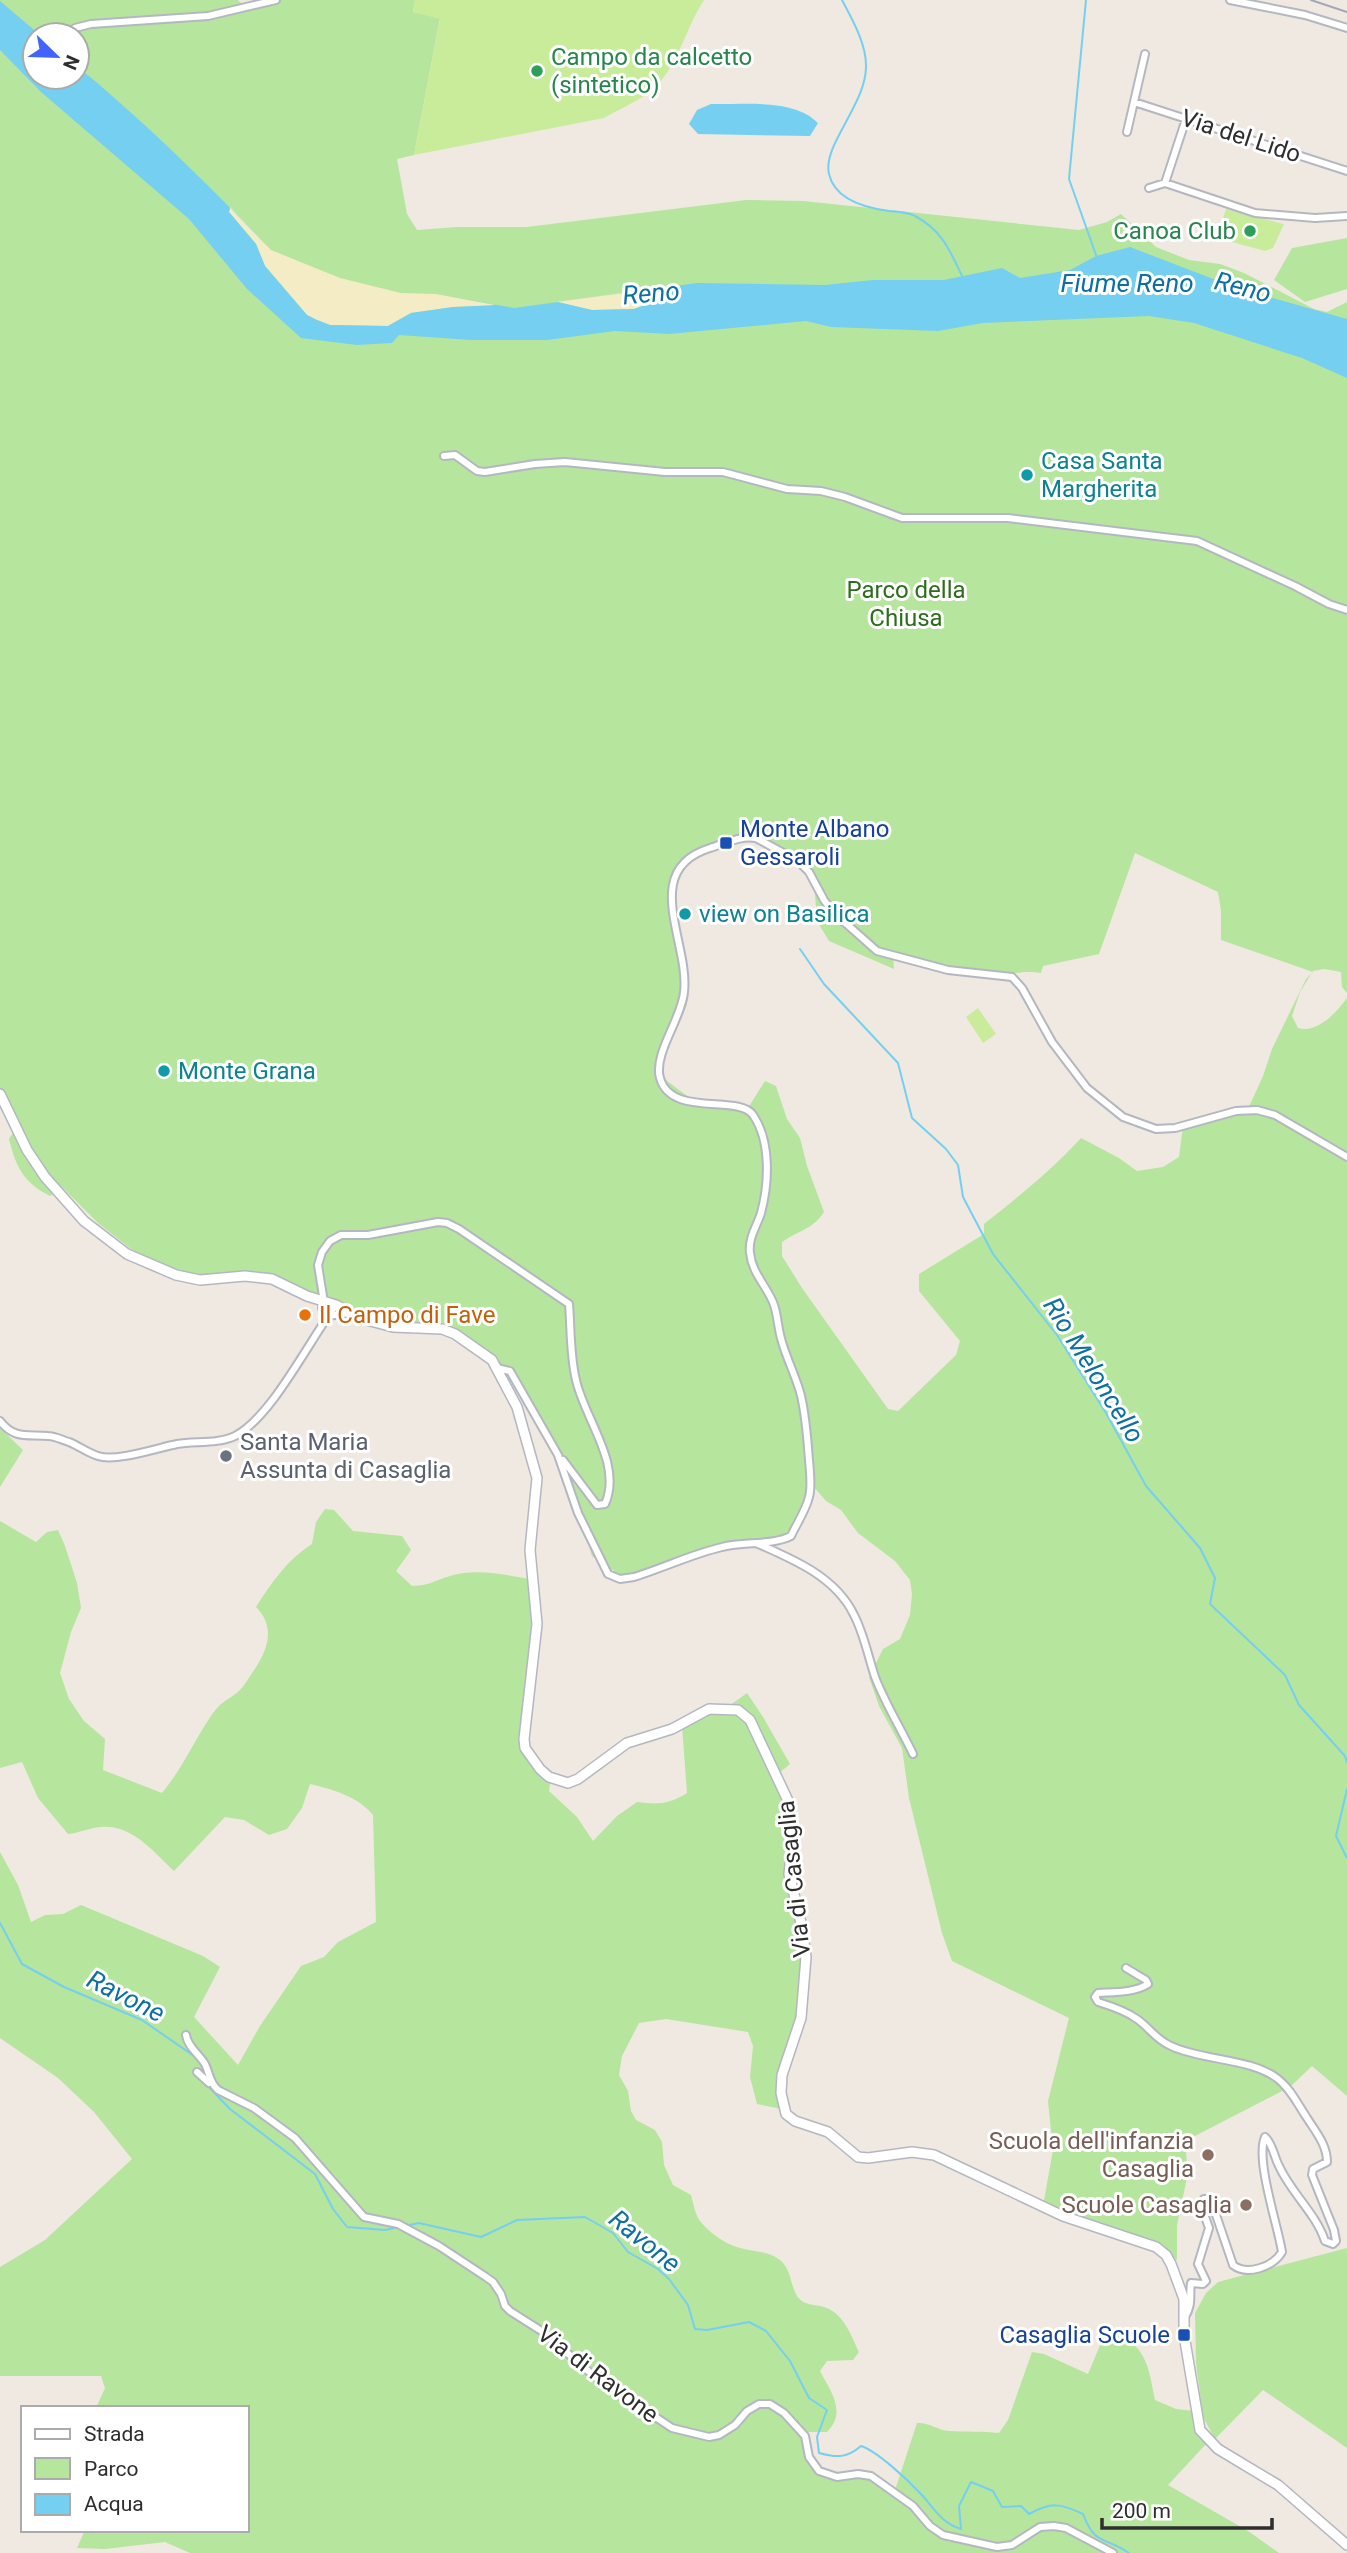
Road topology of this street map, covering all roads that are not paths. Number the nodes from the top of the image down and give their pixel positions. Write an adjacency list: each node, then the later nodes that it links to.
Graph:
1 (276, 0): 3 (street)
2 (1230, 0): 4 (street)
3 (91, 24)
4 (1347, 28)
5 (1145, 54): 6 (street)
6 (1134, 103): 7 (street, Via del Lido); 8 (street)
7 (1186, 119): 9 (street, Via del Lido); 10 (street)
8 (1127, 132)
9 (1347, 171)
10 (1165, 183): 11 (street); 12 (street)
11 (1149, 188)
12 (1347, 216)
13 (444, 456): 14 (street)
14 (1347, 610)
15 (0, 1094): 17 (street, Via di Casaglia)
16 (1347, 1157): 24 (street)
17 (324, 1301): 18 (street, Via di Casaglia); 20 (street); 23 (street)
18 (336, 1305): 19 (street, Via di Casaglia); 20 (street)
19 (352, 1313): 20 (street); 21 (street, Via di Casaglia)
20 (327, 1317): 22 (street)
21 (497, 1368): 23 (street); 30 (street, Via di Casaglia)
22 (0, 1420)
23 (558, 1455): 24 (street)
24 (754, 1542): 25 (street)
25 (913, 1754)
26 (1126, 1968): 30 (street, Via di Casaglia)
27 (186, 2035): 29 (street)
28 (197, 2072): 29 (street, Via di Ravone)
29 (211, 2084): 32 (street, Via di Ravone)
30 (1185, 2317): 31 (street, Via di Casaglia)
31 (1347, 2545)
32 (1113, 2553)

